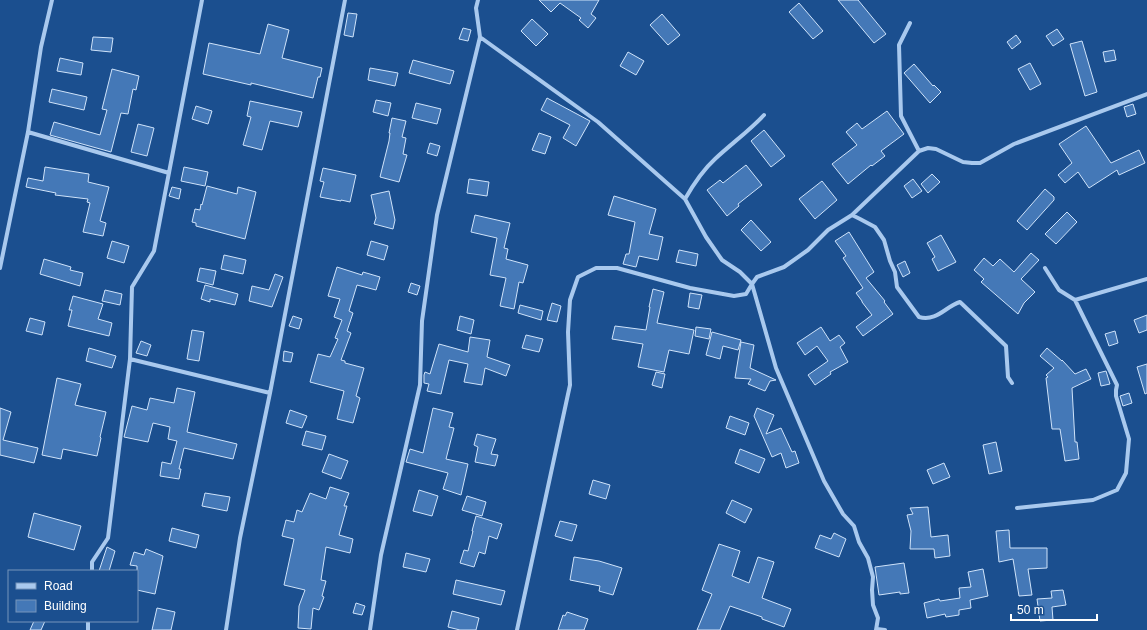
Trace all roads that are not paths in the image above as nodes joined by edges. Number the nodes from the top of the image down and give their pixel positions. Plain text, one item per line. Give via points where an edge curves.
1 (52, 0) edge
2 (202, 0) edge
3 (345, 0) edge
4 (478, 0) edge
5 (910, 22) dead end
6 (480, 37) junction
7 (1147, 94) edge
8 (764, 115) dead end
9 (28, 132) junction
10 (918, 151) junction
11 (169, 173) junction
12 (685, 199) junction
13 (852, 215) junction
14 (0, 268) edge
15 (1044, 268) dead end
16 (1147, 279) edge
17 (752, 284) junction
18 (1075, 300) junction
19 (130, 359) junction
20 (1012, 383) dead end
21 (270, 393) junction
22 (1017, 508) dead end
23 (92, 570) edge
24 (876, 629) edge
25 (226, 630) edge
26 (370, 630) edge
27 (517, 630) edge
28 (884, 630) edge

1 - 9 street
2 - 11 street
3 - 21 street
4 - 6 street via 476,8
5 - 10 street via 899,44 901,116
6 - 12 street via 598,122
6 - 26 street via 437,215 422,321 420,385 381,555
7 - 10 street via 1014,144 980,163 963,162 936,149
8 - 12 street via 714,160
9 - 11 street
9 - 14 street
10 - 13 street
11 - 19 street via 154,250 132,287
12 - 17 street via 722,260
13 - 17 street via 828,230 808,250 784,267 757,277
13 - 20 street via 875,227 884,240 897,286 919,317 939,314 960,302 1006,346 1008,377
15 - 18 street via 1059,290
16 - 18 street
17 - 24 street via 776,368 824,481 843,514 854,526 868,558 873,577 873,605 878,618
17 - 27 street via 746,294 734,296 690,288 617,268 596,268 578,277 570,300 570,385
18 - 22 street via 1117,385 1116,396 1129,439 1126,473 1117,490 1093,500
19 - 21 street
19 - 23 street via 108,538 92,562
21 - 25 street via 240,538
24 - 28 street

